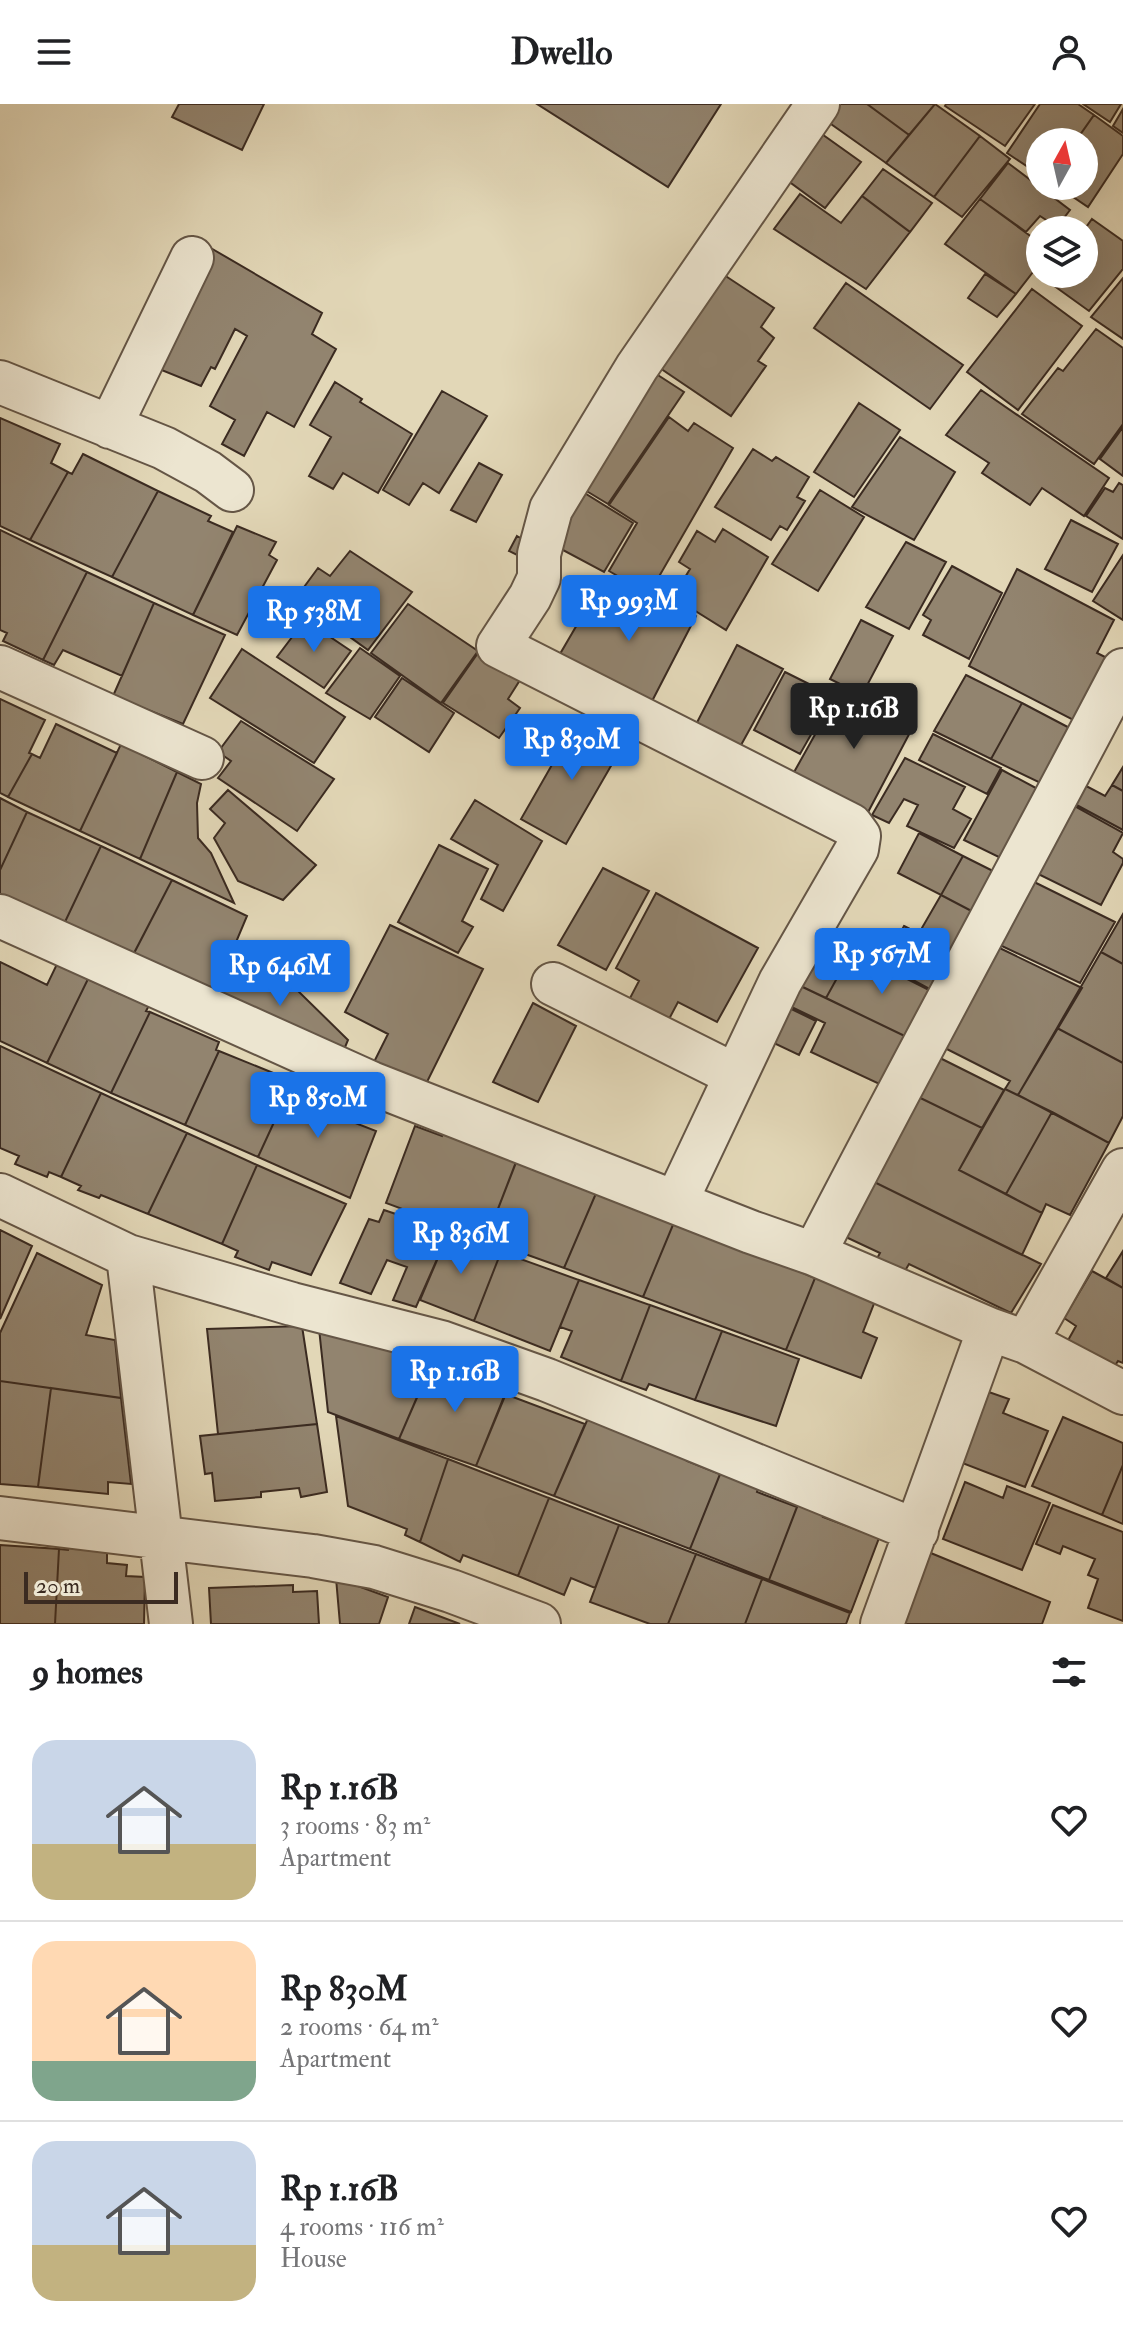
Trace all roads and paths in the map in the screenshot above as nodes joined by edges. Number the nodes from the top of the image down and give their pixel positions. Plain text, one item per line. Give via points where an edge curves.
1 (818, 104) edge
2 (192, 258) dead end
3 (0, 382) edge
4 (110, 427) junction
5 (232, 490) dead end
6 (0, 667) edge
7 (1123, 670) edge
8 (202, 758) dead end
9 (0, 916) edge
10 (553, 984) dead end
11 (735, 1075) junction
12 (1123, 1170) edge
13 (0, 1195) edge
14 (676, 1202) junction
15 (814, 1254) junction
16 (128, 1256) junction
17 (1008, 1335) junction
18 (1123, 1393) edge
19 (0, 1518) edge
20 (917, 1531) junction
21 (160, 1539) junction
22 (171, 1624) edge
23 (539, 1624) edge
24 (882, 1624) edge

1 - 11 street via 637,367 551,509 539,554 539,578 498,646 857,830 857,849 780,982
2 - 4 street
3 - 4 street
4 - 5 street via 174,453
6 - 8 street
7 - 15 street
9 - 14 street via 371,1083
10 - 11 street
11 - 14 street
12 - 17 street
13 - 16 street
14 - 15 street
15 - 17 street
16 - 20 street via 441,1342
16 - 21 street
17 - 18 street
17 - 20 street
19 - 21 street
20 - 24 street
21 - 22 street
21 - 23 street via 374,1567

